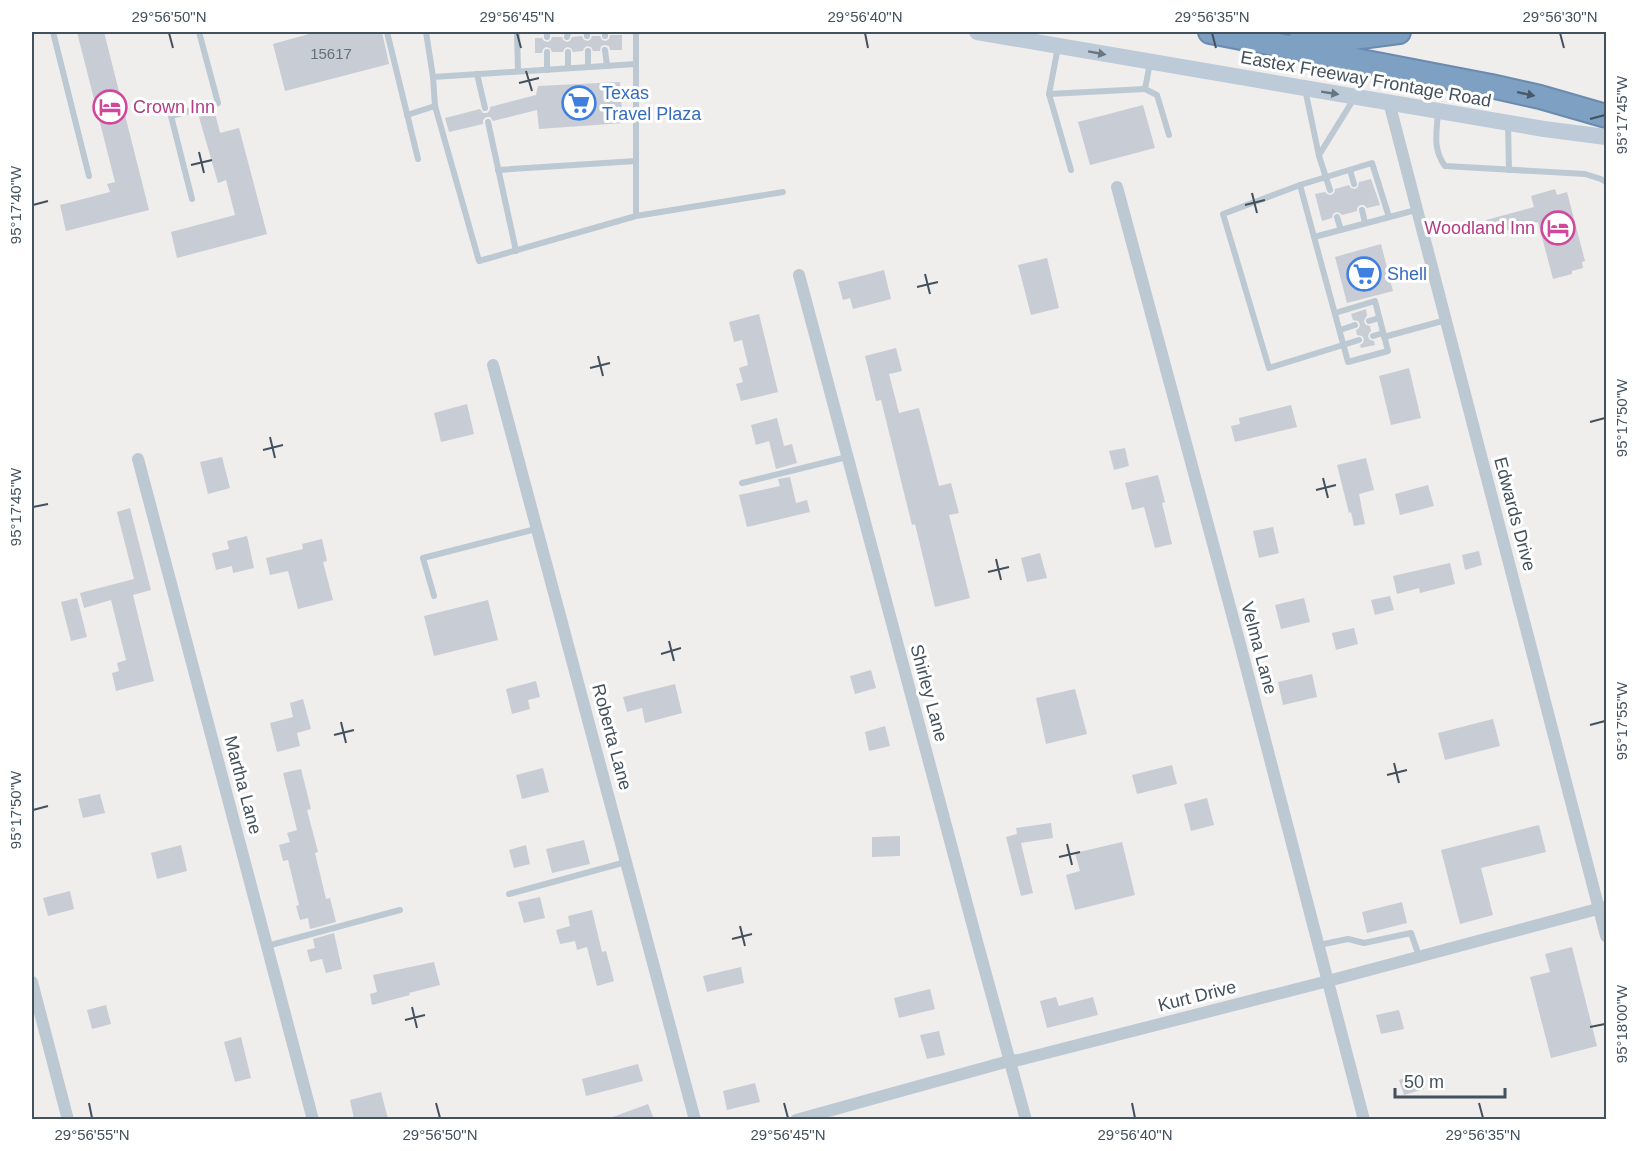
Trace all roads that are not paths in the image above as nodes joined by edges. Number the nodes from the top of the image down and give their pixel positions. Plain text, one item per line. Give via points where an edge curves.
1 (53, 32) edge
2 (199, 32) edge
3 (387, 32) edge
4 (426, 32) edge
5 (517, 32) edge
6 (636, 32) edge
7 (977, 32) edge
8 (1210, 32) edge
9 (1399, 32) edge
10 (1242, 38) junction
11 (1059, 46) junction
12 (605, 50) dead end
13 (588, 51) dead end
14 (546, 52) dead end
15 (568, 52) dead end
16 (1150, 62) junction
17 (636, 64) junction
18 (607, 66) junction
19 (588, 67) junction
20 (568, 68) junction
21 (547, 70) junction
22 (518, 71) junction
23 (477, 74) junction
24 (433, 76) junction
25 (1305, 88) junction
26 (1145, 89) junction
27 (1049, 94) junction
28 (1355, 96) junction
29 (1389, 102) junction
30 (435, 106) junction
31 (485, 108) dead end
32 (1438, 111) junction
33 (407, 115) junction
34 (1606, 116) edge
35 (488, 122) dead end
36 (1508, 123) junction
37 (1544, 129) junction
38 (1169, 135) dead end
39 (1606, 137) edge
40 (1606, 146) edge
41 (1319, 156) junction
42 (418, 159) dead end
43 (636, 161) junction
44 (498, 170) junction
45 (1350, 170) junction
46 (1071, 171) dead end
47 (1509, 171) junction
48 (89, 176) dead end
49 (1326, 177) junction
50 (1606, 182) edge
51 (1354, 184) dead end
52 (1300, 185) junction
53 (1117, 187) dead end
54 (1330, 190) dead end
55 (783, 192) dead end
56 (192, 199) dead end
57 (1362, 210) dead end
58 (1417, 210) junction
59 (636, 216) junction
60 (1337, 217) dead end
61 (1389, 217) junction
62 (1365, 223) junction
63 (1341, 230) junction
64 (1314, 237) junction
65 (516, 251) junction
66 (799, 275) dead end
67 (1335, 313) junction
68 (1380, 318) junction
69 (1446, 320) junction
70 (1369, 321) dead end
71 (1354, 325) dead end
72 (1340, 330) junction
73 (1384, 335) junction
74 (1373, 336) dead end
75 (1359, 340) dead end
76 (1343, 344) junction
77 (493, 365) dead end
78 (848, 457) junction
79 (138, 459) dead end
80 (742, 483) dead end
81 (537, 528) junction
82 (434, 596) dead end
83 (626, 862) junction
84 (509, 894) dead end
85 (1603, 908) edge
86 (400, 910) dead end
87 (1606, 936) edge
88 (1318, 945) junction
89 (267, 946) junction
90 (1419, 957) junction
91 (1328, 981) junction
92 (32, 982) edge
93 (1010, 1061) junction
94 (68, 1119) edge
95 (313, 1119) edge
96 (695, 1119) edge
97 (796, 1119) edge
98 (1026, 1119) edge
99 (1364, 1119) edge

1 - 48 lane
2 - 56 lane via 218,103 171,116
3 - 33 lane
4 - 24 lane
5 - 22 lane
6 - 17 lane
7 - 11 main road, Eastex Freeway Frontage Road
8 - 10 highway
9 - 10 highway via 1353,38
10 -> 34 highway via 1520,93
11 -> 16 main road, Eastex Freeway Frontage Road
11 - 27 lane
12 - 18 lane
13 - 19 lane
14 - 21 lane
15 - 20 lane
16 - 25 main road, Eastex Freeway Frontage Road
16 - 26 lane
17 - 18 lane
17 - 43 lane
18 - 19 lane
19 - 20 lane
20 - 21 lane
21 - 22 lane
22 - 23 lane
23 - 24 lane
23 - 31 lane
24 - 30 lane
25 -> 28 main road, Eastex Freeway Frontage Road
25 - 41 lane
26 - 27 lane
26 - 38 lane via 1157,95
27 - 46 lane
28 - 29 main road, Eastex Freeway Frontage Road
28 - 41 lane
29 - 32 main road, Eastex Freeway Frontage Road
29 - 58 street, Edwards Drive
30 - 33 lane
30 - 65 lane via 479,261
32 - 36 main road, Eastex Freeway Frontage Road
32 - 47 lane via 1437,156 1445,166
33 - 42 lane
35 - 44 lane
36 - 37 main road, Eastex Freeway Frontage Road
36 - 47 lane
37 - 39 main road, Eastex Freeway Frontage Road
37 - 40 main road
41 - 49 lane
43 - 44 lane
43 - 59 lane
44 - 65 lane
45 - 49 lane
45 - 51 lane
45 - 61 lane via 1372,163
47 - 50 lane via 1585,174
49 - 52 lane
49 - 54 lane
52 - 64 lane
52 - 76 lane via 1223,214 1269,368
53 - 88 street, Velma Lane
55 - 59 lane
57 - 62 lane
58 - 61 lane
58 - 69 street, Edwards Drive
59 - 65 lane
60 - 63 lane
61 - 62 lane
62 - 63 lane
63 - 64 lane
64 - 67 lane
66 - 78 street, Shirley Lane
67 - 68 lane via 1375,301
67 - 72 lane
68 - 70 lane
68 - 73 lane
69 - 73 lane
69 - 85 street, Edwards Drive
71 - 72 lane
72 - 76 lane
73 - 74 lane
73 - 76 lane via 1388,351 1348,363
75 - 76 lane
77 - 81 street, Roberta Lane
78 - 80 lane
78 - 93 street, Shirley Lane
79 - 89 street, Martha Lane
81 - 82 lane via 423,558
81 - 83 street, Roberta Lane
83 - 84 lane
83 - 96 street, Roberta Lane
85 - 87 street, Edwards Drive
85 - 90 street, Kurt Drive
86 - 89 lane
88 - 90 lane via 1348,939 1364,943 1411,933
88 - 91 street, Velma Lane
89 - 95 street, Martha Lane
90 - 91 street, Kurt Drive
91 - 93 street, Kurt Drive
91 - 99 street, Velma Lane
92 - 94 street
93 - 97 street, Kurt Drive
93 - 98 street, Shirley Lane

